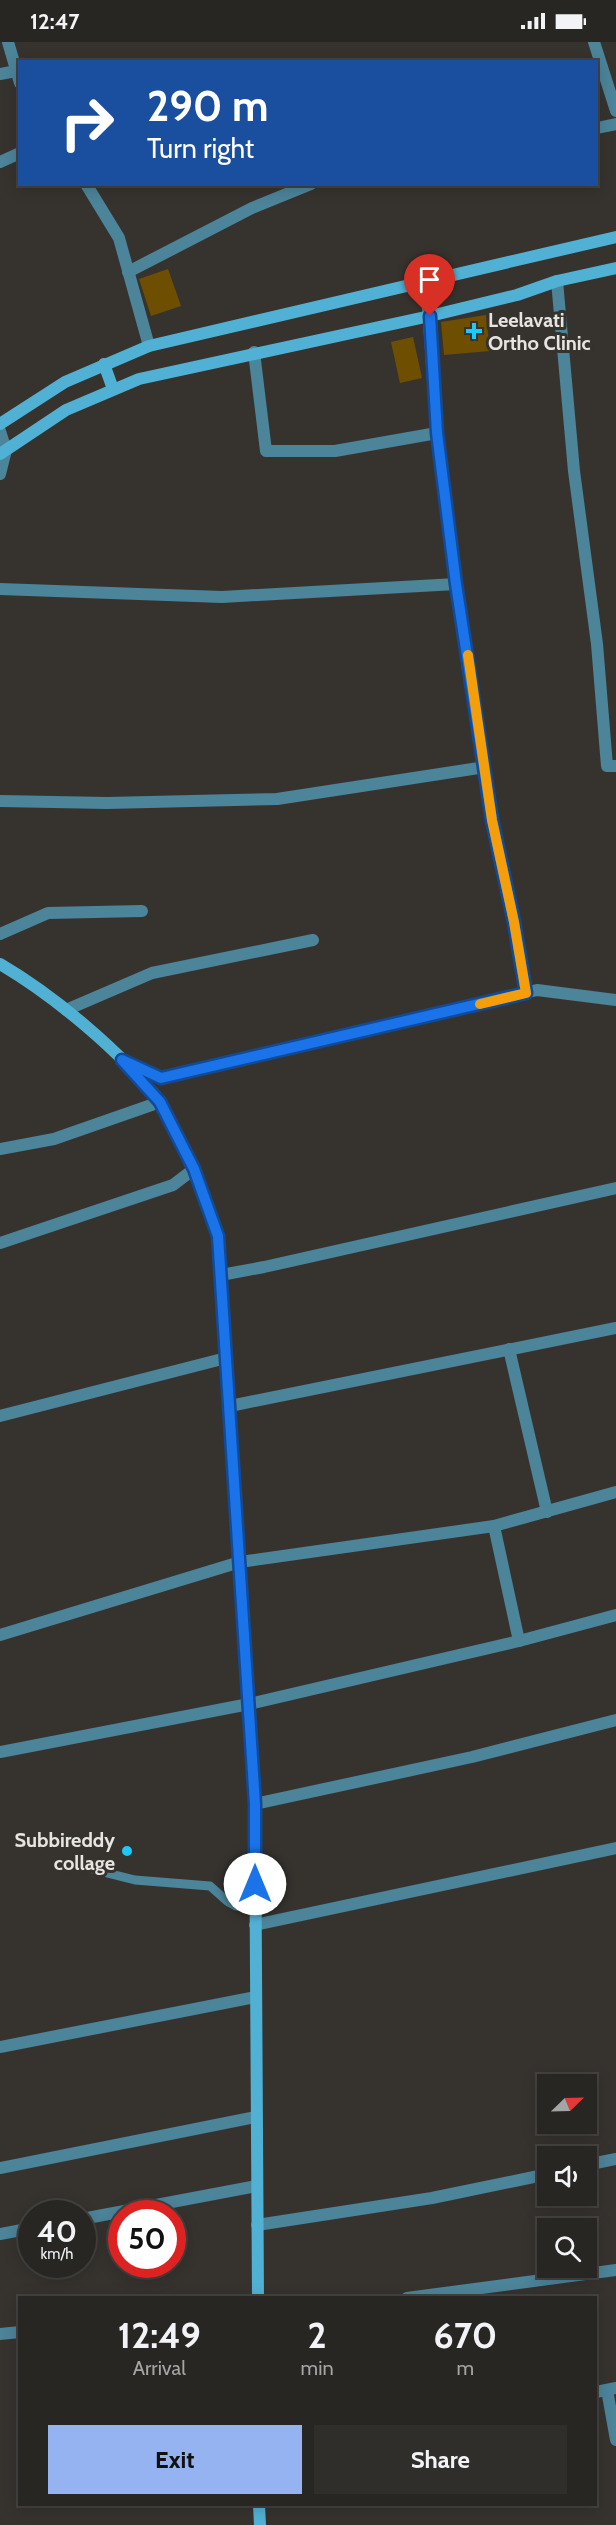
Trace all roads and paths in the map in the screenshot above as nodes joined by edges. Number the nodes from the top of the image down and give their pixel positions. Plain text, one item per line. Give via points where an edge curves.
1 (8, 42) edge
2 (594, 42) edge
3 (0, 74) edge
4 (18, 77) edge
5 (616, 111) edge
6 (616, 124) edge
7 (598, 128) edge
8 (18, 154) edge
9 (0, 162) edge
10 (87, 186) edge
11 (306, 186) edge
12 (616, 237) edge
13 (616, 268) edge
14 (128, 272) junction
15 (426, 282) junction
16 (556, 282) junction
17 (430, 316) junction
18 (149, 346) junction
19 (254, 352) junction
20 (104, 364) junction
21 (113, 389) junction
22 (0, 424) edge
23 (0, 431) edge
24 (437, 433) junction
25 (3, 452) edge
26 (0, 474) edge
27 (456, 584) junction
28 (0, 589) edge
29 (616, 766) edge
30 (485, 767) junction
31 (0, 801) edge
32 (141, 911) dead end
33 (0, 934) edge
34 (314, 940) dead end
35 (0, 964) edge
36 (526, 993) junction
37 (616, 1000) edge
38 (66, 1010) junction
39 (122, 1060) junction
40 (160, 1102) junction
41 (0, 1149) edge
42 (194, 1169) junction
43 (616, 1188) edge
44 (0, 1243) edge
45 (221, 1275) junction
46 (616, 1328) edge
47 (509, 1349) junction
48 (226, 1358) junction
49 (230, 1406) junction
50 (0, 1416) edge
51 (616, 1492) edge
52 (547, 1512) junction
53 (494, 1526) junction
54 (240, 1562) junction
55 (616, 1616) edge
56 (0, 1635) edge
57 (519, 1641) junction
58 (249, 1704) junction
59 (616, 1720) edge
60 (0, 1752) edge
61 (255, 1804) junction
62 (616, 1848) edge
63 (93, 1864) dead end
64 (255, 1904) junction
65 (255, 1925) junction
66 (256, 1997) junction
67 (0, 2047) edge
68 (256, 2117) junction
69 (616, 2159) edge
70 (597, 2163) edge
71 (0, 2168) edge
72 (537, 2176) edge
73 (257, 2186) junction
74 (96, 2216) edge
75 (257, 2225) junction
76 (18, 2231) edge
77 (0, 2234) edge
78 (616, 2270) edge
79 (258, 2296) edge
80 (422, 2296) edge
81 (18, 2332) edge
82 (0, 2334) edge
83 (606, 2390) edge
84 (616, 2440) edge
85 (259, 2506) edge
86 (260, 2525) edge

1 - 4 street
2 - 5 street
3 - 4 street
6 - 7 street
8 - 9 street
10 - 14 street via 119,238
11 - 14 street via 252,208
12 - 15 main road
13 - 16 main road
14 - 18 street
15 - 17 street
15 - 18 main road
16 - 17 main road
16 - 29 street via 607,766
17 - 19 main road
17 - 24 street
18 - 20 main road
19 - 21 main road via 139,379
19 - 24 street via 266,451 335,451
20 - 21 main road
20 - 22 main road via 65,382
21 - 25 main road via 66,410
23 - 25 street
24 - 27 street
25 - 26 street
27 - 28 street via 222,597
27 - 30 street
30 - 31 street via 277,799
30 - 36 street
32 - 33 street via 48,913
34 - 38 street via 152,974
35 - 38 main road
36 - 37 street via 537,990
36 - 39 street via 161,1078
38 - 39 main road
39 - 40 main road
40 - 41 street via 54,1139
40 - 42 main road
42 - 44 street via 173,1185
42 - 45 main road via 218,1236
43 - 45 street
45 - 48 main road
46 - 47 street
47 - 49 street
47 - 52 street
48 - 49 main road
48 - 50 street
49 - 54 main road
51 - 52 street
52 - 53 street
53 - 54 street
53 - 57 street
54 - 56 street
54 - 58 main road
55 - 57 street
57 - 58 street
58 - 60 street
58 - 61 main road
59 - 61 street via 472,1757
61 - 64 main road
62 - 65 street
63 - 64 lane via 95,1870 135,1880 210,1886 236,1906
64 - 65 main road
65 - 66 main road
66 - 67 street
66 - 68 main road
68 - 71 street
68 - 73 main road
69 - 70 street
72 - 75 street via 432,2198
73 - 74 street
73 - 75 main road
75 - 79 main road
76 - 77 street
78 - 80 street
81 - 82 street
83 - 84 street
85 - 86 main road

